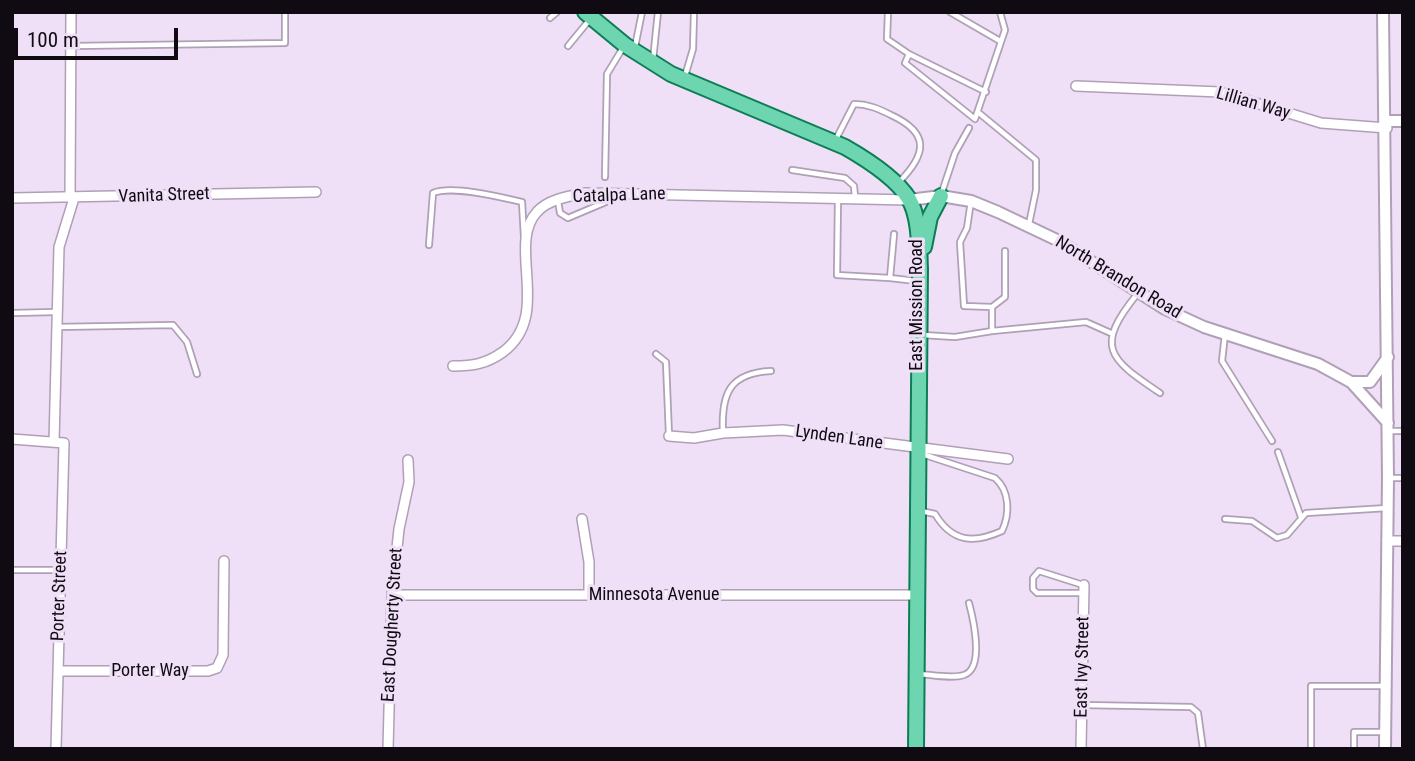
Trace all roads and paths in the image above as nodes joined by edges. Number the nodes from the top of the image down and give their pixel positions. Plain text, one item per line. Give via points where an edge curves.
1 (71, 12) edge
2 (285, 12) edge
3 (556, 12) edge
4 (642, 12) edge
5 (658, 12) edge
6 (694, 12) edge
7 (888, 12) edge
8 (950, 12) edge
9 (1000, 12) edge
10 (1383, 12) edge
11 (588, 15) edge
12 (550, 18) dead end
13 (1000, 41) junction
14 (72, 46) junction
15 (568, 46) dead end
16 (630, 48) junction
17 (909, 54) junction
18 (652, 62) junction
19 (684, 80) junction
20 (1076, 86) dead end
21 (986, 92) junction
22 (979, 113) junction
23 (1403, 121) edge
24 (1387, 124) junction
25 (969, 128) dead end
26 (835, 142) junction
27 (792, 170) dead end
28 (605, 177) dead end
29 (896, 186) junction
30 (316, 192) dead end
31 (623, 194) junction
32 (941, 196) junction
33 (72, 197) junction
34 (838, 197) junction
35 (855, 197) junction
36 (12, 198) edge
37 (558, 200) junction
38 (909, 200) junction
39 (971, 201) junction
40 (1029, 226) junction
41 (894, 234) dead end
42 (526, 242) junction
43 (429, 245) dead end
44 (1005, 251) dead end
45 (920, 275) junction
46 (890, 278) junction
47 (1139, 292) junction
48 (992, 307) junction
49 (55, 312) junction
50 (12, 313) edge
51 (54, 327) junction
52 (992, 331) junction
53 (1225, 333) junction
54 (1113, 334) junction
55 (919, 335) junction
56 (656, 354) dead end
57 (1388, 358) junction
58 (453, 366) dead end
59 (771, 371) dead end
60 (197, 374) dead end
61 (1351, 382) junction
62 (1160, 393) dead end
63 (1388, 427) junction
64 (1403, 431) edge
65 (723, 433) junction
66 (669, 436) joint
67 (12, 439) edge
68 (1272, 441) dead end
69 (59, 443) junction
70 (918, 451) junction
71 (1278, 452) dead end
72 (1008, 459) dead end
73 (408, 460) dead end
74 (1388, 478) junction
75 (1403, 478) edge
76 (1388, 508) junction
77 (917, 511) junction
78 (1301, 517) junction
79 (582, 519) dead end
80 (1225, 519) dead end
81 (1387, 541) junction
82 (1403, 541) edge
83 (224, 561) dead end
84 (12, 570) edge
85 (60, 570) junction
86 (1084, 589) junction
87 (589, 594) junction
88 (392, 595) junction
89 (916, 595) junction
90 (969, 603) dead end
91 (58, 671) junction
92 (916, 674) junction
93 (1385, 686) junction
94 (1082, 705) junction
95 (1385, 732) junction
96 (56, 749) edge
97 (388, 749) edge
98 (915, 749) edge
99 (1081, 749) edge
100 (1203, 749) edge
101 (1311, 749) edge
102 (1354, 749) edge
103 (1385, 749) edge

1 - 14 street, Porter Street
2 - 14 lane via 285,43
3 - 12 lane
4 - 16 lane
5 - 18 lane
6 - 19 lane via 693,49
7 - 17 lane via 887,39
8 - 13 lane
9 - 13 lane via 1004,30
10 - 24 street
11 - 15 lane
11 - 16 main road, East Mission Road
13 - 21 lane
14 - 33 street, Porter Street
16 - 18 main road, East Mission Road
16 - 28 lane via 607,74
17 - 21 lane
17 - 22 lane via 905,63 975,119
18 - 19 main road, East Mission Road
19 - 26 main road, East Mission Road
20 - 24 street, Lillian Way via 1220,92 1321,123
21 - 22 lane
22 - 40 lane via 1036,160
23 - 24 street
24 - 57 street
25 - 32 lane
26 - 29 main road, East Mission Road via 864,158
26 - 29 lane via 854,104 876,108 911,124 921,148 913,168
27 - 35 lane via 845,178 854,186
29 - 38 main road, East Mission Road
30 - 33 street, Vanita Street
31 - 34 street, Catalpa Lane
31 - 37 street, Catalpa Lane via 586,193
31 - 37 lane via 568,218 560,213
32 - 38 street, North Brandon Road
32 - 39 street, North Brandon Road
32 - 45 main road via 930,217
33 - 36 street, Vanita Street
33 - 49 street, Porter Street via 59,247
34 - 35 street, Catalpa Lane
34 - 46 lane via 838,275
35 - 38 street, Catalpa Lane
37 - 42 street, Catalpa Lane via 533,216
38 - 45 main road, East Mission Road via 918,234
39 - 40 street, North Brandon Road
39 - 48 lane via 960,242 964,306
40 - 47 street, North Brandon Road
41 - 46 lane
42 - 43 lane via 522,202 447,191 433,193
42 - 58 street, Catalpa Lane via 524,326 513,344 490,362
44 - 48 lane via 1004,297
45 - 46 lane
45 - 55 main road, East Mission Road
47 - 53 street, North Brandon Road via 1165,309
47 - 54 lane via 1119,317
48 - 52 lane
49 - 50 lane
49 - 51 street, Porter Street
51 - 60 lane via 173,325 187,342
51 - 69 street, Porter Street
52 - 54 lane via 1086,322
52 - 55 lane via 955,337
53 - 61 street, North Brandon Road via 1318,364
53 - 68 lane via 1222,361
54 - 62 lane via 1112,352 1119,364
55 - 70 main road, East Mission Road
56 - 66 lane via 666,362
57 - 61 street via 1370,382
57 - 63 street
59 - 65 lane via 748,372 737,379 726,402
61 - 63 street, North Brandon Road
63 - 64 lane
63 - 74 street
65 - 66 street, Lynden Lane
65 - 70 street, Lynden Lane via 783,430
67 - 69 street
69 - 85 street, Porter Street
70 - 72 street, Lynden Lane
70 - 77 main road, East Mission Road
70 - 77 lane via 995,478 1007,498 1002,531 984,539 954,537 934,514
71 - 78 lane
73 - 88 street, East Dougherty Street via 409,482 398,529
74 - 75 lane
74 - 76 street
76 - 78 lane via 1313,511
76 - 81 street
77 - 89 main road, East Mission Road
78 - 80 lane via 1287,535 1277,538 1252,522
79 - 87 street
81 - 82 street
81 - 93 street
83 - 91 street, Porter Way via 223,655 216,668
84 - 85 lane
85 - 91 street, Porter Street
86 - 86 lane via 1039,571 1033,578 1037,593
86 - 94 street, East Ivy Street
87 - 88 street, Minnesota Avenue
87 - 89 street, Minnesota Avenue
88 - 97 street, East Dougherty Street
89 - 92 main road, East Mission Road
90 - 92 lane via 975,641 970,671 962,675
91 - 96 street, Porter Street
92 - 98 main road, East Mission Road
93 - 95 street
93 - 101 lane via 1311,686
94 - 99 street, East Ivy Street
94 - 100 lane via 1191,706 1198,713
95 - 102 lane via 1354,732
95 - 103 street

